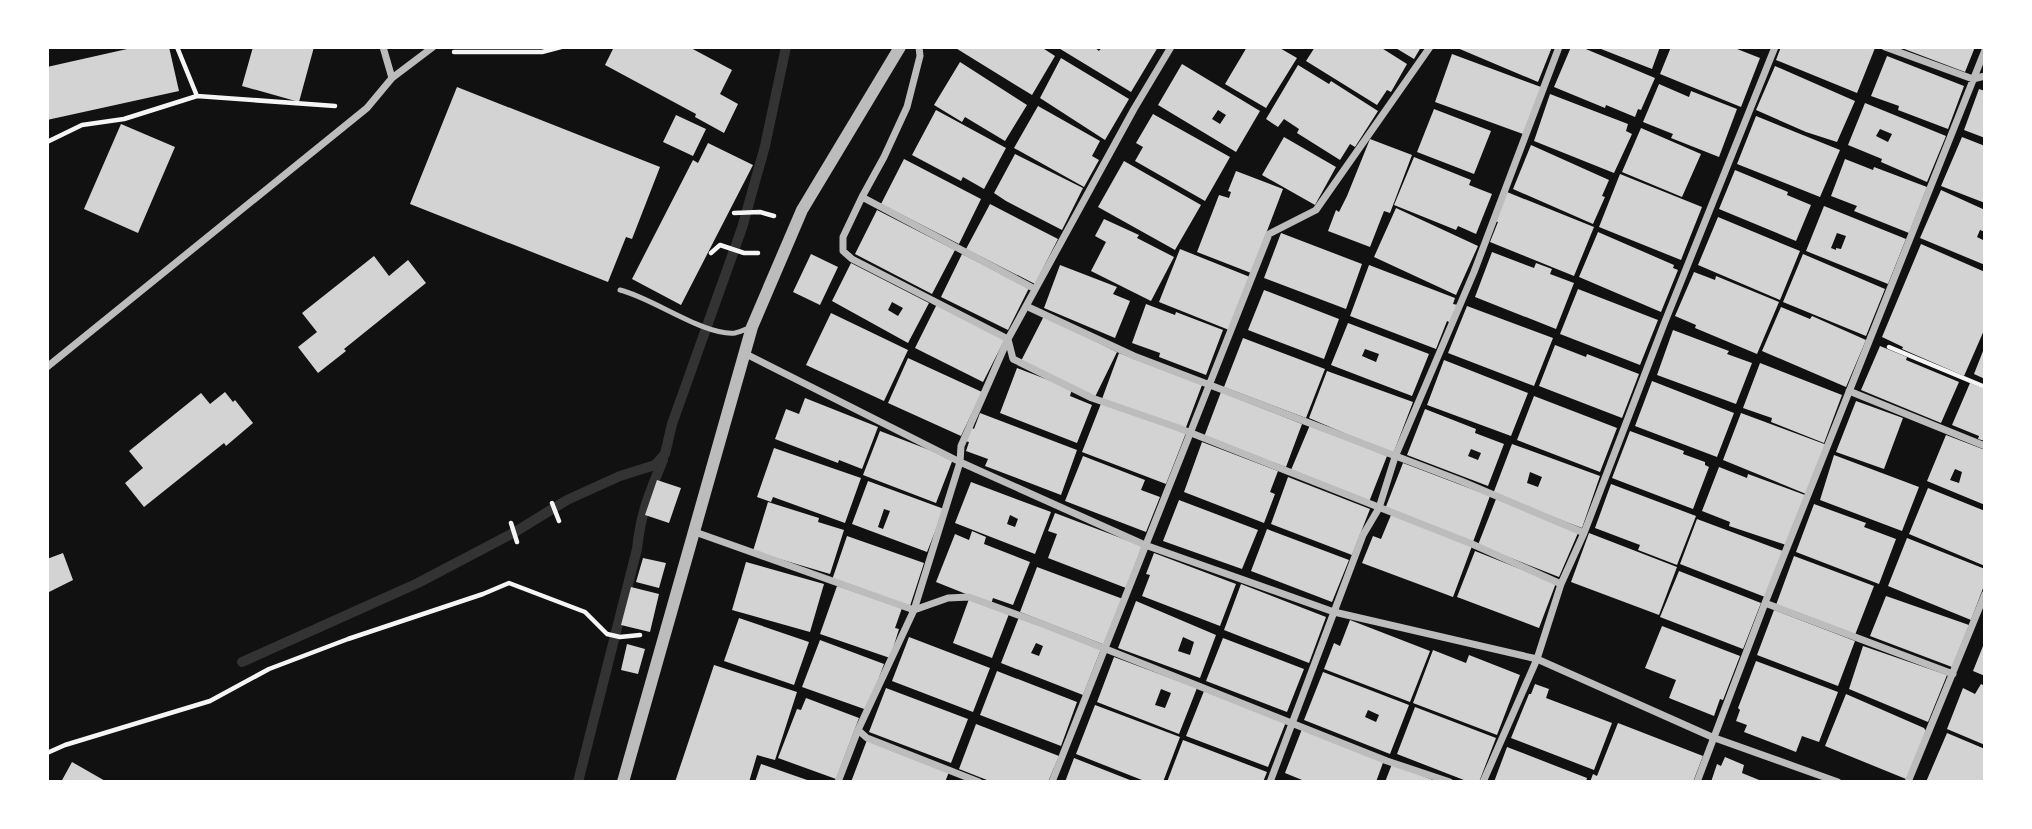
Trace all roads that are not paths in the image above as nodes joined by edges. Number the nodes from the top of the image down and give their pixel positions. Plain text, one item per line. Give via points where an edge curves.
1 (383, 47) edge
2 (900, 47) edge
3 (919, 47) edge
4 (1171, 47) edge
5 (1430, 47) edge
6 (1559, 47) edge
7 (1775, 47) edge
8 (1885, 47) edge
9 (430, 50) edge
10 (1985, 50) edge
11 (1985, 76) edge
12 (392, 78) junction
13 (1973, 79) junction
14 (862, 197) junction
15 (620, 289) dead end
16 (1035, 289) junction
17 (1026, 306) junction
18 (752, 327) junction
19 (1008, 339) junction
20 (746, 354) junction
21 (47, 366) edge
22 (1210, 385) junction
23 (1849, 391) junction
24 (1189, 433) junction
25 (1985, 446) edge
26 (1395, 457) junction
27 (960, 462) junction
28 (1379, 508) junction
29 (695, 532) junction
30 (1584, 533) junction
31 (1145, 545) junction
32 (1561, 584) junction
33 (1985, 594) edge
34 (1765, 603) junction
35 (914, 610) junction
36 (1334, 612) junction
37 (1105, 649) junction
38 (1537, 659) junction
39 (1953, 674) junction
40 (1291, 724) junction
41 (858, 730) junction
42 (1712, 737) junction
43 (623, 782) edge
44 (838, 782) edge
45 (979, 782) edge
46 (1052, 782) edge
47 (1269, 782) edge
48 (1450, 782) edge
49 (1483, 782) edge
50 (1697, 782) edge
51 (1838, 782) edge
52 (1908, 782) edge

1 - 12 street
2 - 18 street via 802,210
3 - 14 street via 906,107
4 - 16 street
5 - 22 street via 1316,210 1269,234
6 - 26 street via 1474,272
7 - 30 street
8 - 13 street
9 - 12 street
10 - 13 street
11 - 13 street
12 - 21 street via 367,108
13 - 23 street
14 - 16 street
14 - 19 street via 843,237 842,251
15 - 18 lane via 719,331 736,333
16 - 17 street
17 - 19 street
17 - 22 street
18 - 20 street
19 - 24 street via 1013,359 1093,398
19 - 27 street via 961,446
20 - 27 street
20 - 29 street
22 - 24 street
22 - 26 street
23 - 25 street
23 - 34 street
24 - 28 street
24 - 31 street
26 - 28 street
26 - 30 street
27 - 31 street
27 - 35 street
28 - 32 street
28 - 36 street via 1363,535
29 - 35 street
29 - 43 street
30 - 32 street
31 - 36 street
31 - 37 street
32 - 38 street
33 - 39 street
34 - 39 street
34 - 42 street
35 - 37 street via 948,598 968,597
35 - 41 street
36 - 38 street
36 - 40 street
37 - 40 street
37 - 46 street
38 - 42 street
38 - 49 street
39 - 52 street
40 - 47 street
40 - 48 street
41 - 44 street
41 - 45 street via 867,738
42 - 50 street
42 - 51 street

